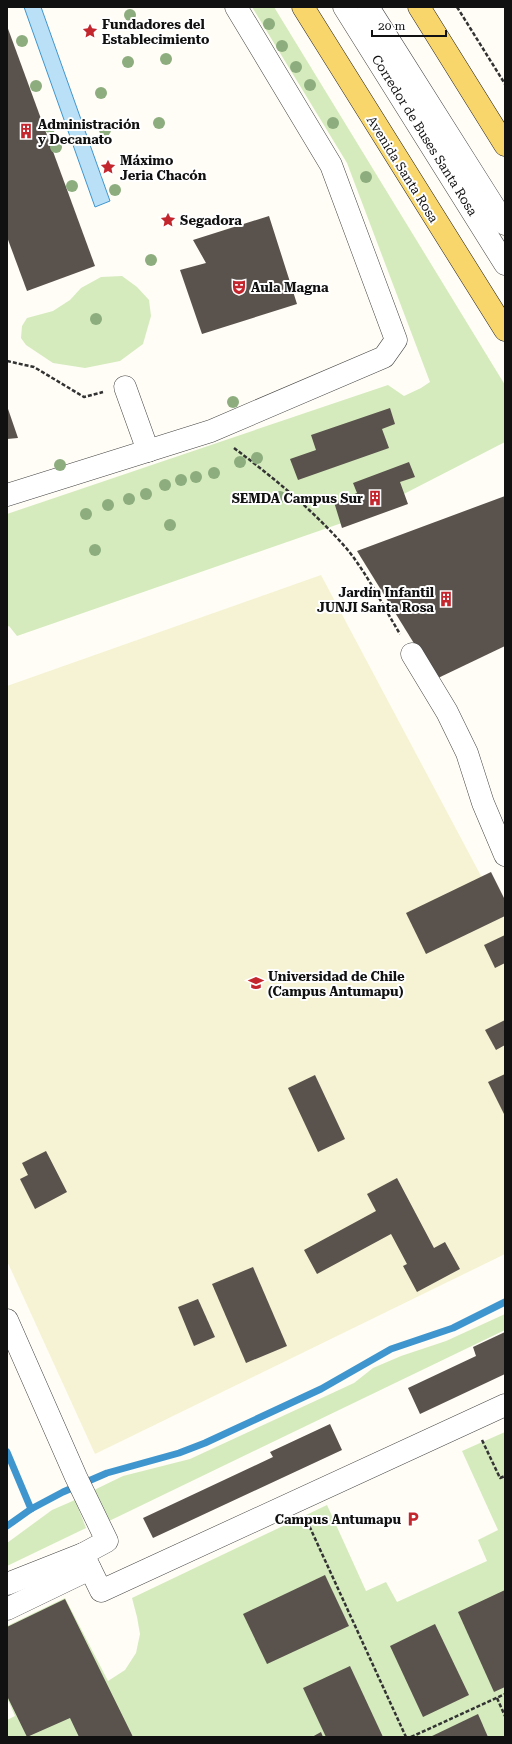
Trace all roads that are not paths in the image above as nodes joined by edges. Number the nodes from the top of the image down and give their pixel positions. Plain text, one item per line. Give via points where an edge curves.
1 (236, 7) edge
2 (303, 7) edge
3 (344, 7) edge
4 (368, 7) edge
5 (419, 7) edge
6 (505, 145) edge
7 (505, 224) edge
8 (505, 264) edge
9 (505, 330) edge
10 (125, 387) road end
11 (148, 451) junction
12 (7, 495) edge
13 (412, 654) road end
14 (505, 855) edge
15 (7, 1320) edge
16 (505, 1405) edge
17 (86, 1561) junction
18 (7, 1584) edge
19 (7, 1609) edge

1 - 11 lane via 331,165 396,340 384,357 212,431
2 - 9 main road, Avenida Santa Rosa
3 - 8 lane, Corredor de Buses Santa Rosa
4 - 7 lane, Corredor de Buses Santa Rosa
5 - 6 main road
10 - 11 lane
11 - 12 lane
13 - 14 lane via 447,712 467,753 483,803
15 - 17 lane via 107,1541
16 - 17 lane via 101,1591
17 - 18 lane
17 - 19 lane

